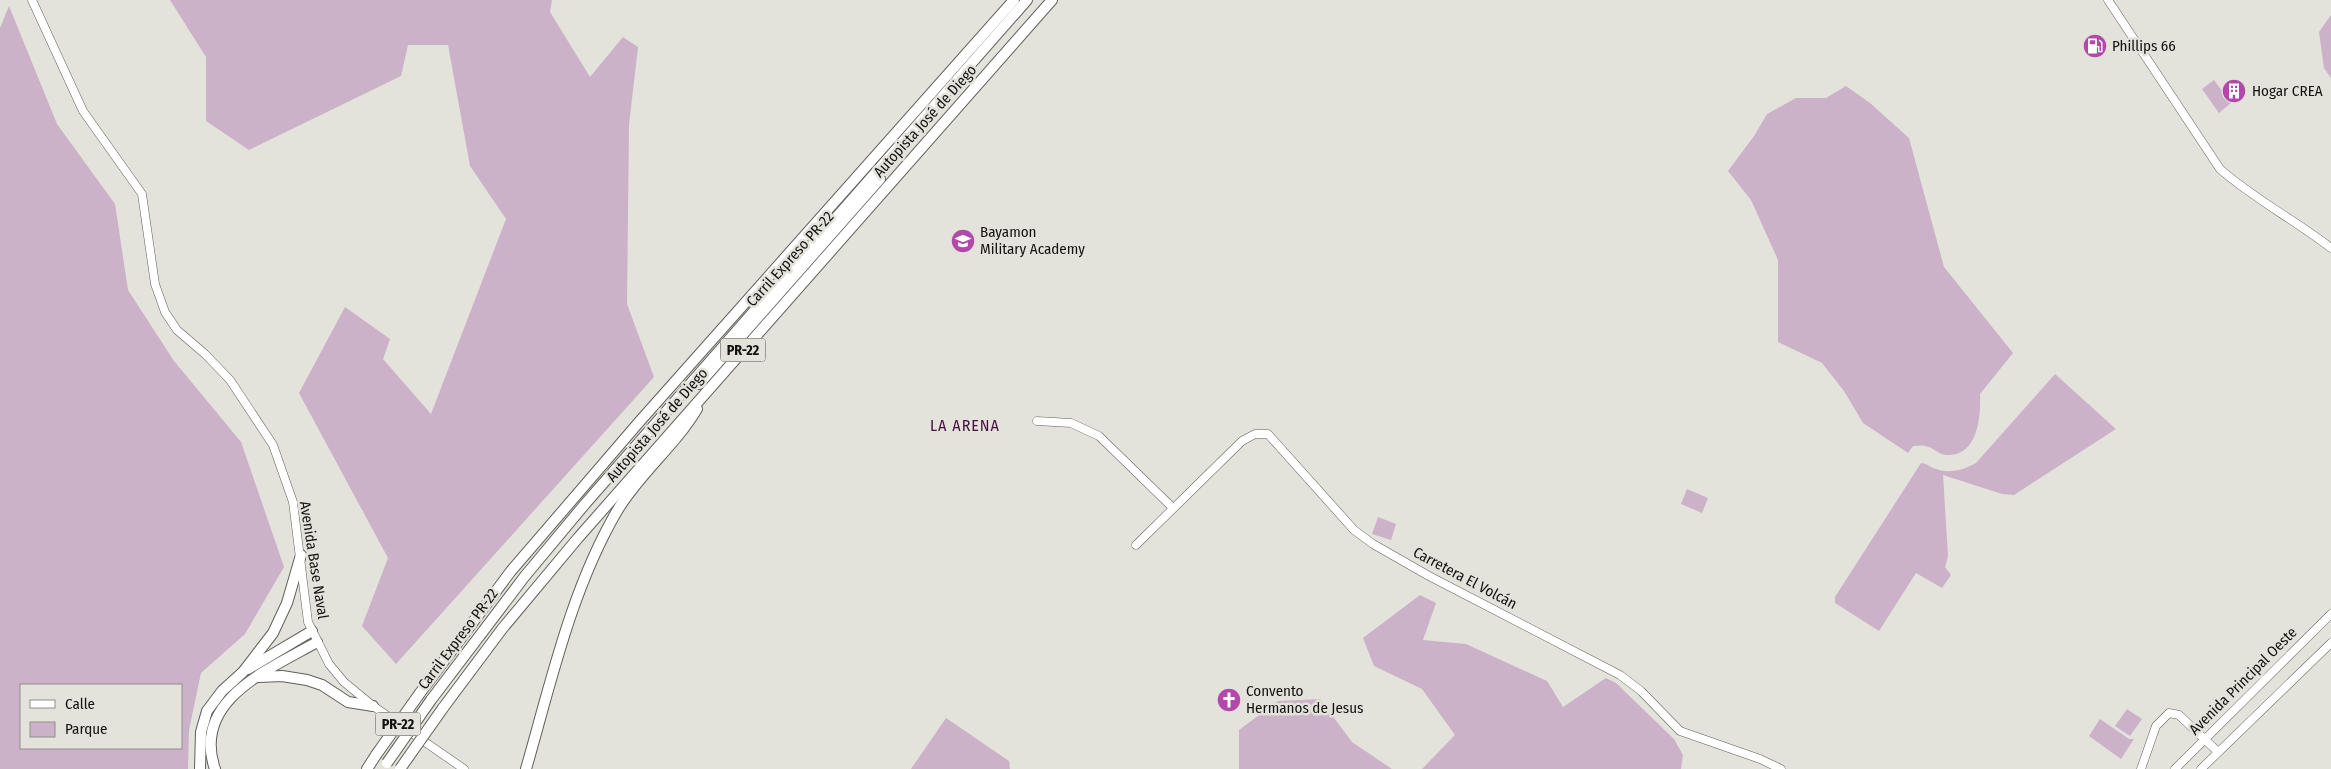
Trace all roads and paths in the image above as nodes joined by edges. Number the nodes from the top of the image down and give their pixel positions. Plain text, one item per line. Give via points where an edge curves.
1 (32, 0) edge
2 (1014, 0) edge
3 (1027, 0) edge
4 (1033, 0) edge
5 (1052, 0) edge
6 (2108, 0) edge
7 (2331, 248) edge
8 (710, 388) junction
9 (1037, 421) dead end
10 (1173, 508) junction
11 (563, 532) junction
12 (1136, 545) dead end
13 (301, 556) junction
14 (2331, 614) edge
15 (312, 631) junction
16 (317, 642) junction
17 (2331, 643) edge
18 (243, 672) junction
19 (256, 677) junction
20 (373, 706) junction
21 (2204, 738) junction
22 (2217, 751) junction
23 (369, 764) edge
24 (385, 766) edge
25 (457, 766) edge
26 (200, 769) edge
27 (215, 769) edge
28 (400, 769) edge
29 (464, 769) edge
30 (526, 769) edge
31 (1781, 769) edge
32 (2141, 769) edge
33 (2175, 769) edge
34 (2201, 769) edge

1 - 13 street, Avenida Base Naval via 83,111 142,194 155,284 165,312 178,330 230,380 273,445 293,502
2 - 23 highway, Autopista José de Diego / PR-22, bridge via 511,570
3 - 11 highway, Carril Expreso PR-22
4 - 11 highway, Carril Expreso PR-22 via 871,190
5 - 8 highway, Autopista José de Diego / PR-22
6 - 7 street via 2220,168 2243,190
8 - 28 highway, Autopista José de Diego / PR-22, bridge via 536,587
8 - 30 highway via 688,425 625,499 600,542 573,610
9 - 10 street via 1070,423 1099,436
10 - 12 street, Carretera El Volcán
10 - 31 street, Carretera El Volcán via 1242,441 1255,434 1268,434 1354,530 1373,544 1620,674 1680,731
11 - 24 highway, Carril Expreso PR-22, bridge via 519,583
13 - 15 street, Avenida Base Naval via 308,622
13 - 18 highway via 280,620
14 - 21 street, Avenida Principal Oeste
15 - 16 street, Avenida Base Naval
15 - 18 highway
16 - 19 highway
16 - 20 street, Avenida Base Naval via 344,682
17 - 22 street, Avenida Principal Oeste
18 - 26 highway via 222,691 207,711 201,732
19 - 20 highway via 282,676 307,680 348,702
19 - 27 highway via 230,698 216,722 212,740
20 - 25 street, Avenida Base Naval
21 - 22 street
21 - 32 street via 2179,715 2169,713 2156,726
21 - 33 street, Avenida Principal Oeste
22 - 34 street, Avenida Principal Oeste
25 - 29 street, Avenida Base Naval

